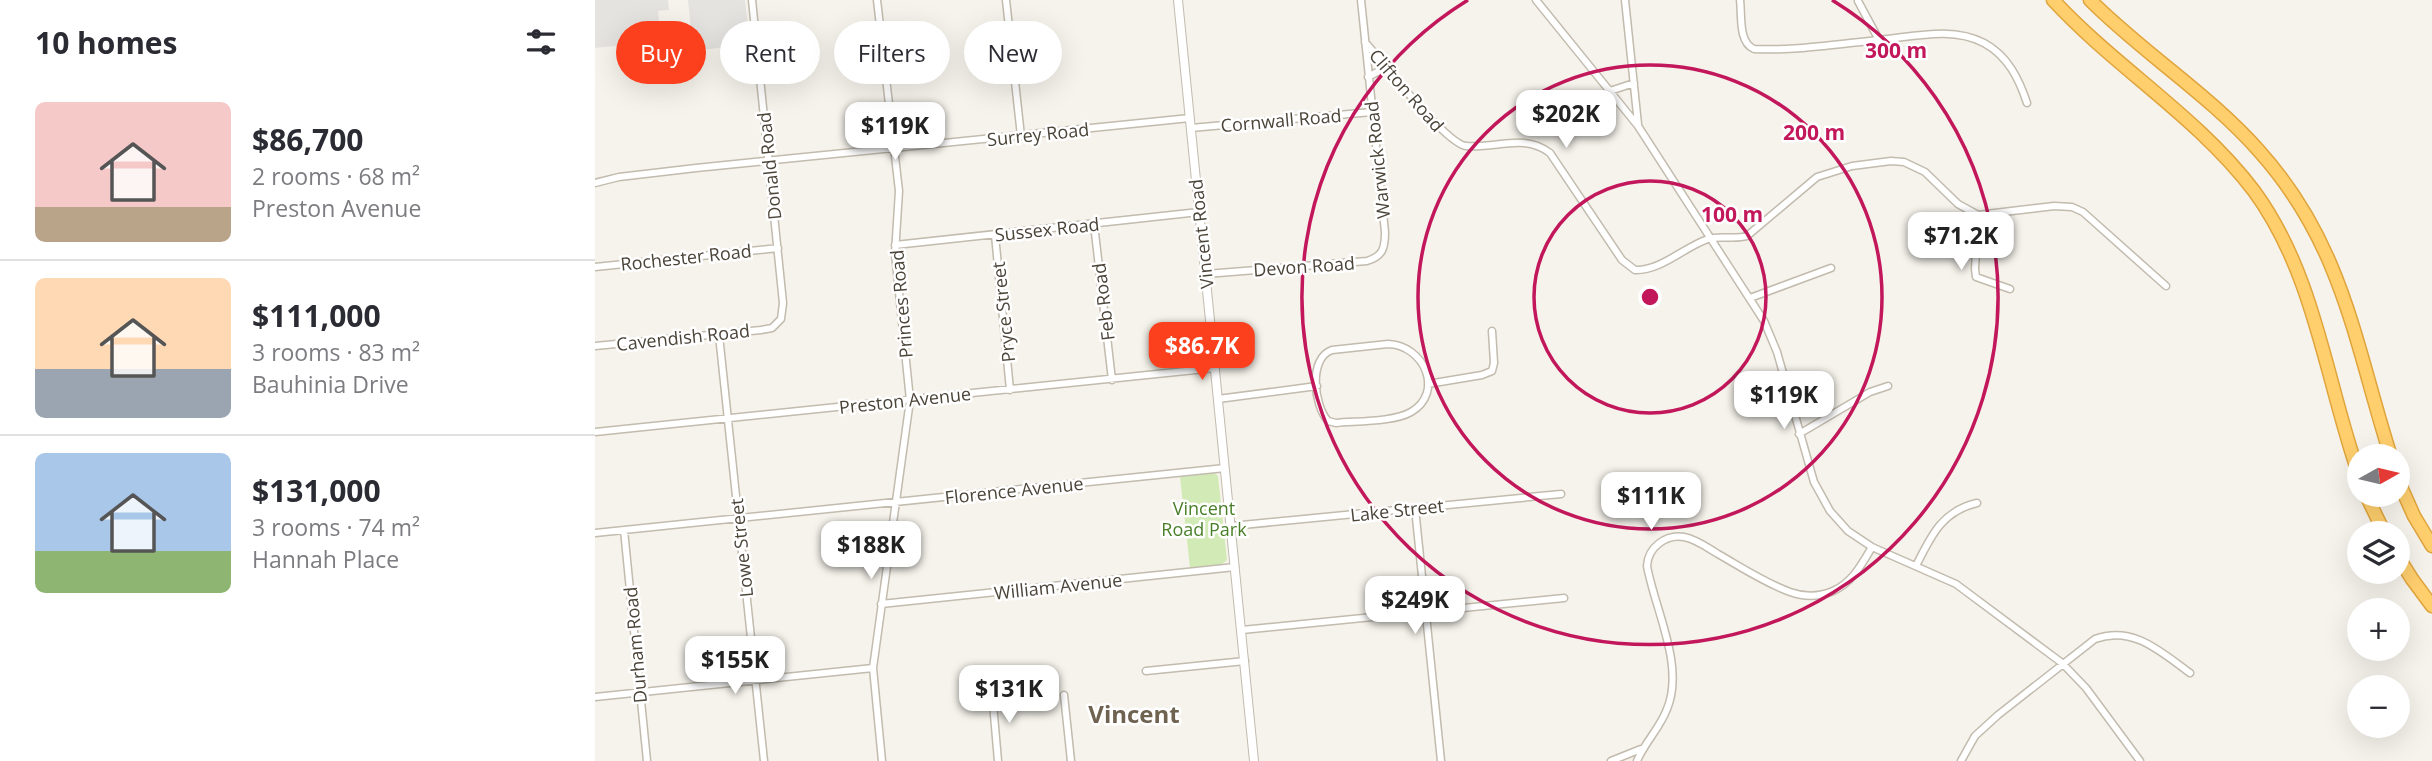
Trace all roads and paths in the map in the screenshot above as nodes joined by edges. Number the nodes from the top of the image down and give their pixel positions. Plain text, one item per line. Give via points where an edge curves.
1 (752, 0) edge
2 (877, 0) edge
3 (1006, 0) edge
4 (1178, 0) edge
5 (1361, 0) edge
6 (1536, 0) edge
7 (1625, 0) edge
8 (1740, 0) edge
9 (2053, 0) edge
10 (2090, 0) edge
11 (1858, 1) edge
12 (1879, 40) junction
13 (1365, 42) junction
14 (1391, 73) junction
15 (1368, 76) junction
16 (1634, 83) junction
17 (1610, 91) junction
18 (2028, 103) dead end
19 (1371, 112) junction
20 (1190, 118) junction
21 (1638, 126) junction
22 (1191, 128) junction
23 (1021, 136) junction
24 (893, 149) junction
25 (768, 160) junction
26 (595, 183) edge
27 (1199, 212) junction
28 (1978, 215) junction
29 (1094, 224) junction
30 (995, 235) junction
31 (1385, 236) joint
32 (1710, 238) junction
33 (895, 245) junction
34 (778, 248) junction
35 (595, 267) edge
36 (1831, 268) dead end
37 (1206, 274) junction
38 (2166, 286) dead end
39 (2010, 289) dead end
40 (1750, 298) junction
41 (772, 328) joint
42 (1492, 331) dead end
43 (719, 335) junction
44 (595, 346) edge
45 (1215, 368) junction
46 (1112, 380) junction
47 (1428, 384) junction
48 (1317, 386) junction
49 (1888, 386) dead end
50 (1010, 390) junction
51 (1218, 398) junction
52 (910, 400) junction
53 (728, 418) junction
54 (595, 432) edge
55 (1799, 434) junction
56 (2350, 444) edge
57 (2387, 444) edge
58 (1225, 468) junction
59 (1561, 494) dead end
60 (897, 502) junction
61 (1977, 503) dead end
62 (2410, 507) edge
63 (1415, 508) junction
64 (738, 518) junction
65 (1232, 526) junction
66 (624, 530) junction
67 (595, 533) edge
68 (2432, 546) edge
69 (1872, 547) junction
70 (1916, 565) junction
71 (1235, 567) junction
72 (2410, 576) edge
73 (1564, 598) dead end
74 (881, 604) junction
75 (2432, 606) edge
76 (1426, 611) junction
77 (1242, 630) junction
78 (1245, 661) junction
79 (2062, 663) junction
80 (873, 668) junction
81 (1146, 671) dead end
82 (2190, 674) dead end
83 (755, 680) junction
84 (992, 692) dead end
85 (639, 693) junction
86 (1063, 695) dead end
87 (595, 697) edge
88 (1645, 747) junction
89 (647, 761) edge
90 (764, 761) edge
91 (882, 761) edge
92 (998, 761) edge
93 (1070, 761) edge
94 (1254, 761) edge
95 (1441, 761) edge
96 (1611, 761) edge
97 (1637, 761) edge
98 (1961, 761) edge
99 (2140, 761) edge

1 - 25 street, Donald Road
2 - 24 street, Princes Road
3 - 23 street
4 - 20 street, Vincent Road
5 - 13 street, Warwick Road
6 - 17 street
7 - 16 street
8 - 12 street via 1744,39 1754,49
9 - 56 highway via 2199,130 2255,193 2296,269
10 - 57 highway via 2259,151 2305,213 2347,305
11 - 12 street
12 - 18 street via 1946,33 1971,38 2010,65
13 - 14 street, Clifton Road
13 - 15 street, Warwick Road
14 - 15 street via 1379,71
14 - 32 street, Clifton Road via 1457,143 1531,143 1550,153 1628,267 1651,268
15 - 19 street, Warwick Road
16 - 17 street
16 - 21 street
17 - 21 street
19 - 22 street, Cornwall Road
19 - 31 street, Warwick Road
20 - 22 street, Vincent Road
20 - 23 street, Surrey Road
21 - 32 street
22 - 27 street, Vincent Road
23 - 24 street, Surrey Road
24 - 25 street, Surrey Road
24 - 33 street, Princes Road via 899,210
25 - 26 street, Surrey Road
25 - 34 street, Donald Road
27 - 29 street, Sussex Road
27 - 37 street, Vincent Road
28 - 32 street via 1914,166 1877,162 1817,177 1747,236
28 - 38 street via 2072,207 2112,236
28 - 39 street via 1976,277
29 - 30 street, Sussex Road
29 - 46 street, Feb Road
30 - 33 street, Sussex Road
30 - 50 street, Pryce Street
31 - 37 street, Devon Road via 1382,253 1367,261
32 - 40 street
33 - 52 street, Princes Road
34 - 35 street, Rochester Road
34 - 41 street, Donald Road via 783,312
36 - 40 street
37 - 45 street, Vincent Road
40 - 55 street via 1772,337
41 - 43 street, Cavendish Road
42 - 47 street via 1492,371
43 - 44 street, Cavendish Road
43 - 53 street, Lowe Street
45 - 46 street, Preston Avenue
45 - 51 street, Vincent Road
46 - 50 street, Preston Avenue
47 - 48 street via 1426,395 1411,413 1336,423 1324,416
47 - 48 street via 1415,353 1388,344 1325,352 1317,366
48 - 51 street
49 - 55 street
50 - 52 street, Preston Avenue
51 - 58 street, Vincent Road
52 - 53 street, Preston Avenue
52 - 60 street, Princes Road
53 - 54 street, Preston Avenue
53 - 64 street, Lowe Street
55 - 69 street via 1823,500 1839,523
58 - 60 street, Florence Avenue
58 - 65 street, Vincent Road
59 - 63 street, Lake Street
60 - 64 street, Florence Avenue
60 - 74 street, Princes Road
61 - 70 street via 1944,519
62 - 68 highway
63 - 65 street, Lake Street
63 - 76 street
64 - 66 street, Florence Avenue
64 - 83 street, Lowe Street
65 - 71 street, Vincent Road
66 - 67 street, Florence Avenue
66 - 85 street, Durham Road
69 - 70 street
69 - 88 street via 1851,579 1833,591 1812,596 1779,587 1691,539 1673,537 1658,543 1647,566 1674,682 1668,708
70 - 79 street via 1961,587
71 - 74 street, William Avenue
71 - 77 street, Vincent Road
72 - 75 highway
73 - 76 street
74 - 80 street, Princes Road
76 - 77 street
76 - 95 street
77 - 78 street, Vincent Road
78 - 81 street
78 - 94 street, Vincent Road
79 - 82 street via 2095,639 2122,634 2154,647
79 - 98 street via 1975,736
79 - 99 street
80 - 83 street
80 - 91 street, Princes Road
83 - 85 street
83 - 90 street, Lowe Street
84 - 92 street
85 - 87 street
85 - 89 street, Durham Road
86 - 93 street
88 - 96 street
88 - 97 street

